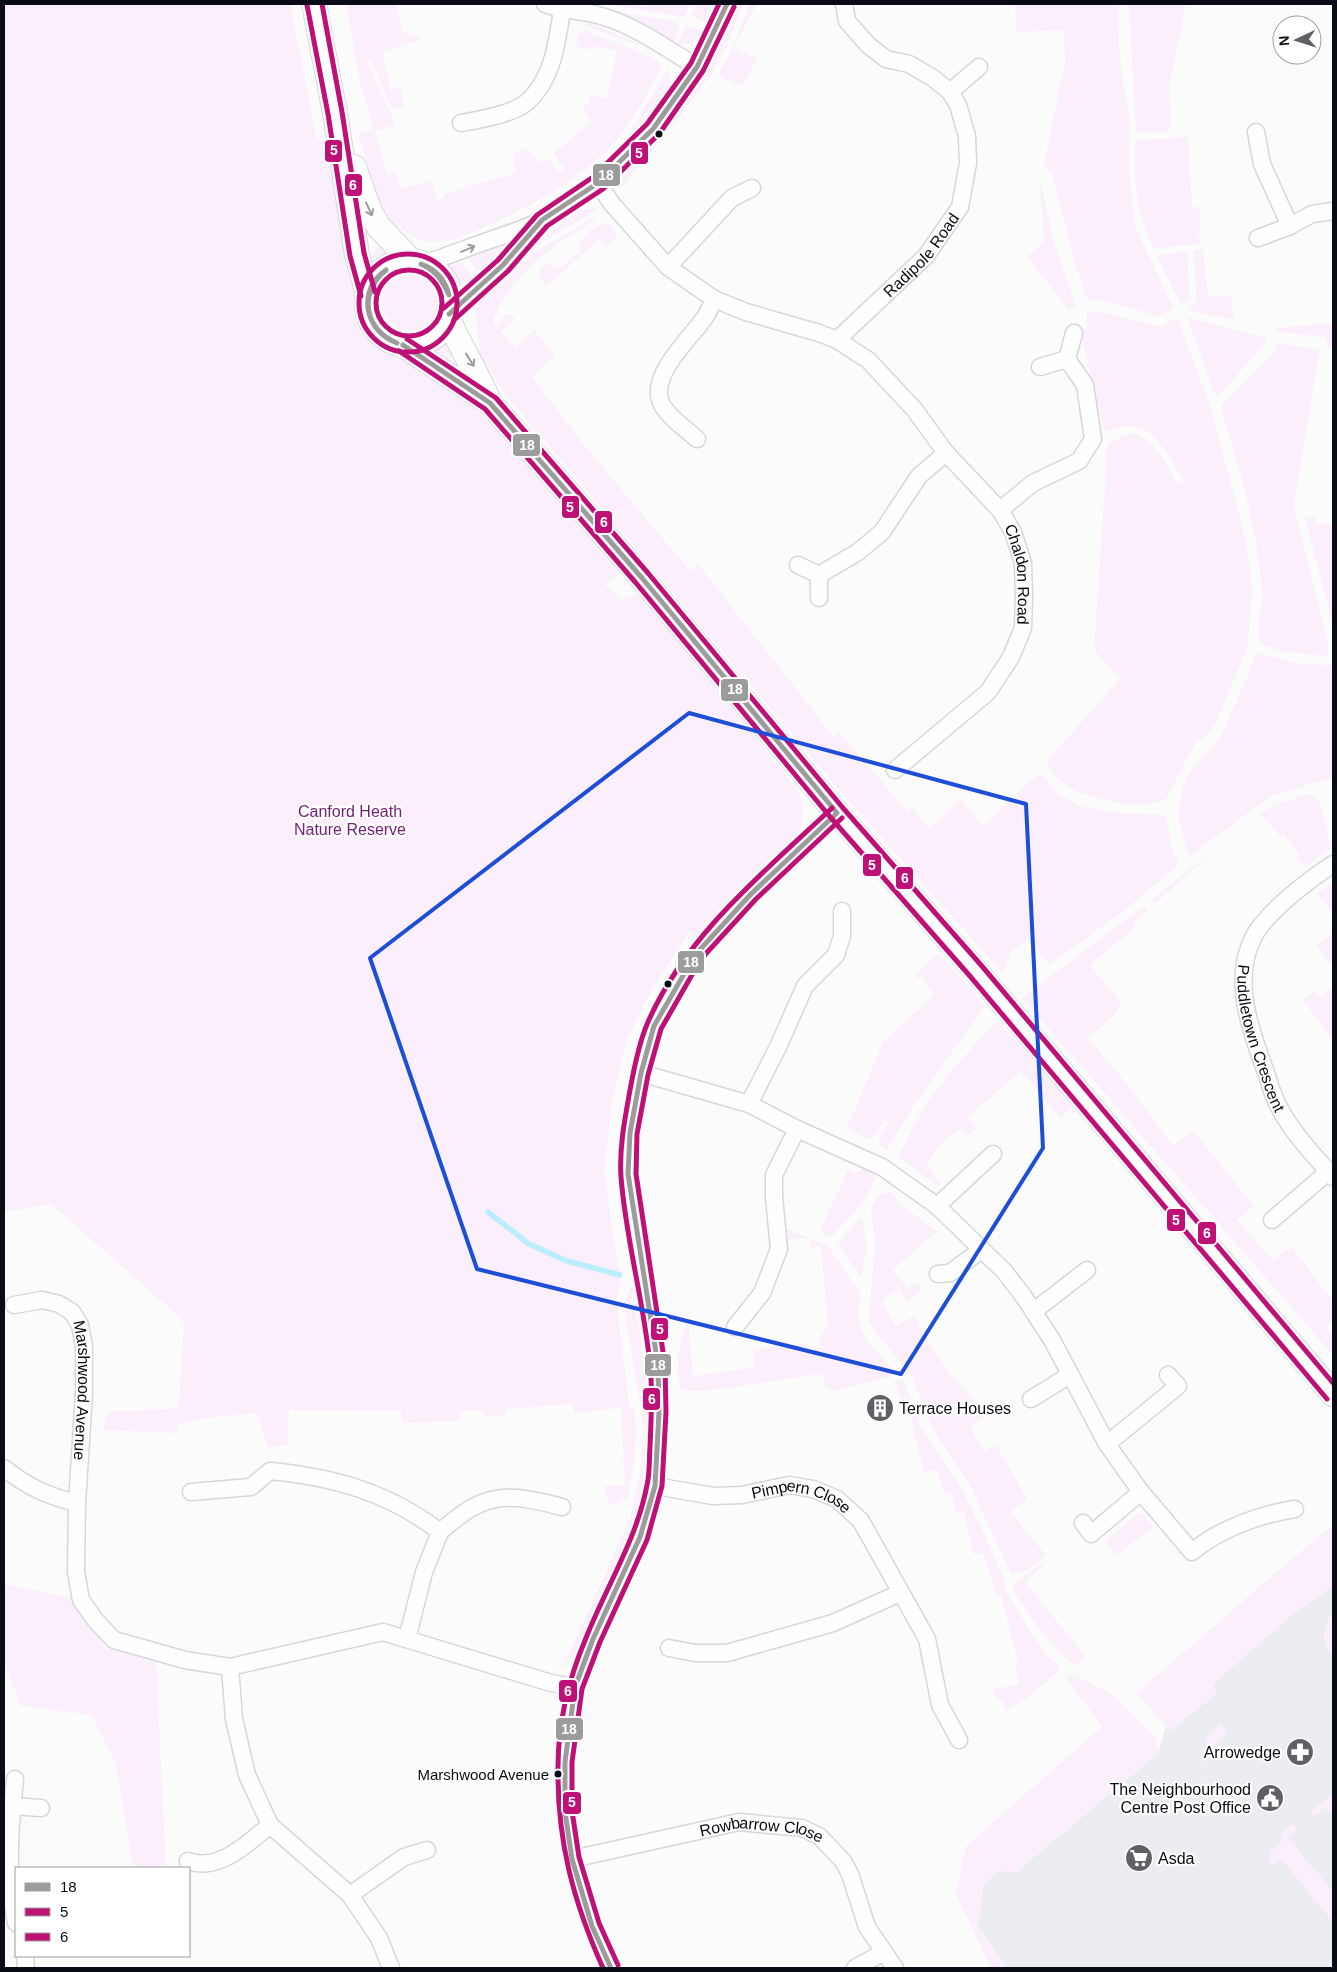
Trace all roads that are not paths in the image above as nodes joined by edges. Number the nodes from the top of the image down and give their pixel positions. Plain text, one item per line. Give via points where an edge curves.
1 (314, 4) edge
2 (545, 4) edge
3 (727, 4) edge
4 (844, 4) edge
5 (562, 10) junction
6 (697, 67) junction
7 (979, 67) dead end
8 (950, 92) junction
9 (335, 113) junction
10 (461, 123) dead end
11 (1256, 132) dead end
12 (598, 183) junction
13 (752, 188) dead end
14 (1333, 211) edge
15 (542, 220) junction
16 (1290, 226) junction
17 (1258, 238) dead end
18 (417, 263) junction
19 (668, 267) junction
20 (368, 294) junction
21 (714, 299) junction
22 (449, 316) junction
23 (1074, 333) dead end
24 (837, 340) junction
25 (403, 345) junction
26 (1066, 359) junction
27 (1040, 367) dead end
28 (490, 403) junction
29 (697, 439) dead end
30 (946, 453) junction
31 (1000, 510) junction
32 (798, 565) dead end
33 (819, 576) junction
34 (819, 598) dead end
35 (895, 770) dead end
36 (837, 813) junction
37 (1333, 864) edge
38 (842, 912) dead end
39 (641, 1073) junction
40 (749, 1104) junction
41 (797, 1129) junction
42 (993, 1154) dead end
43 (1331, 1175) edge
44 (938, 1206) junction
45 (1272, 1220) dead end
46 (981, 1250) junction
47 (1087, 1270) dead end
48 (938, 1274) dead end
49 (14, 1305) dead end
50 (1034, 1311) junction
51 (736, 1327) dead end
52 (1070, 1375) junction
53 (1168, 1375) dead end
54 (1333, 1394) edge
55 (1031, 1399) dead end
56 (1107, 1444) junction
57 (4, 1468) edge
58 (655, 1486) junction
59 (191, 1492) dead end
60 (1141, 1492) junction
61 (77, 1503) junction
62 (562, 1507) dead end
63 (1295, 1509) dead end
64 (1083, 1523) dead end
65 (440, 1532) junction
66 (900, 1593) junction
67 (407, 1639) junction
68 (669, 1648) dead end
69 (230, 1667) junction
70 (575, 1687) junction
71 (959, 1740) dead end
72 (15, 1779) dead end
73 (12, 1806) junction
74 (41, 1808) dead end
75 (270, 1825) junction
76 (427, 1850) dead end
77 (572, 1859) junction
78 (188, 1862) dead end
79 (350, 1894) junction
80 (15, 1916) edge
81 (884, 1952) junction
82 (391, 1968) edge
83 (611, 1968) edge
84 (854, 1968) edge
85 (895, 1968) edge

1 - 9 main road
2 - 5 street
3 - 6 street
4 - 8 street, Radipole Road via 847,21 868,45 886,58 909,64
5 - 6 street via 594,14 629,26
5 - 10 street via 554,58 541,84 526,103 490,118
6 - 12 street via 653,129
7 - 8 street
8 - 24 street, Radipole Road via 958,105 967,136 968,163 960,207 926,256
9 -> 18 main road via 370,212 379,227
9 - 20 main road via 357,255
11 - 16 street via 1262,164
12 - 15 street
12 - 19 street, Chaldon Road via 612,204
13 - 19 street via 732,198
14 - 16 street via 1312,214
18 -> 15 street via 454,255
15 - 22 street via 503,265
16 - 17 street
18 - 20 main road via 390,266 372,283
18 - 22 main road via 433,270 442,279 448,290
19 - 21 street, Chaldon Road
20 - 25 main road via 371,322 390,341
21 - 24 street, Chaldon Road
21 - 29 street via 705,318 662,375 658,386 663,406
22 - 25 main road via 438,334 422,343
22 -> 28 main road
23 - 26 street
24 - 30 street, Chaldon Road via 868,360 914,409
25 - 28 main road
26 - 27 street
26 - 31 street, Chaldon Road via 1085,385 1093,439 1079,461 1033,483
28 - 36 main road via 642,578
30 - 31 street, Chaldon Road
30 - 33 street via 919,476 882,532 858,552
31 - 35 street, Chaldon Road via 1013,532 1022,563 1023,628 1011,657 988,692
32 - 33 street
33 - 34 street
36 - 39 street via 751,894 695,955 654,1026
36 - 54 main road via 1019,1022
37 - 43 street, Puddletown Crescent via 1305,882 1264,922 1252,938 1243,974 1244,998 1278,1106
38 - 40 street via 842,936 836,955 805,986
39 - 40 street
39 - 58 street via 630,1133 628,1174 658,1365
40 - 41 street
41 - 44 street via 889,1171
41 - 51 street via 774,1176 780,1249 762,1293
42 - 44 street
43 - 45 street, Puddletown Crescent
44 - 46 street
46 - 48 street via 950,1273
46 - 50 street via 1004,1271
47 - 50 street
49 - 61 street, Marshwood Avenue via 42,1300 59,1304 72,1312 80,1325 84,1346 84,1410
50 - 52 street
52 - 55 street
52 - 56 street
53 - 56 street via 1178,1386
56 - 60 street
57 - 61 street via 50,1497
58 - 66 street, Pimpern Close via 713,1496 742,1495 789,1485 813,1489 837,1499 861,1521
58 - 70 street via 640,1537 593,1639
59 - 65 street via 251,1487 270,1471 305,1474 394,1501
60 - 63 street via 1192,1552 1237,1526
60 - 64 street via 1091,1534
61 - 69 street, Marshwood Avenue via 76,1572 82,1600 96,1621 114,1640 185,1660
62 - 65 street via 531,1498 494,1497 459,1515
65 - 67 street via 424,1572
66 - 68 street via 834,1623 726,1653 694,1654
66 - 71 street, Pimpern Close via 926,1639 940,1705
67 - 69 street, Marshwood Avenue via 383,1632
67 - 70 street, Marshwood Avenue via 551,1683
69 - 75 street via 234,1719 246,1775
70 - 77 street via 565,1762 565,1812
72 - 73 street
73 - 74 street
73 - 80 street via 9,1877
75 - 78 street via 246,1846 225,1858 200,1866
75 - 79 street
76 - 79 street via 404,1857
77 - 81 street, Rowbarrow Close via 739,1822 802,1828 819,1836 842,1861 850,1874 867,1927
77 - 83 street via 592,1926
79 - 82 street via 379,1938
81 - 84 street
81 - 85 street, Rowbarrow Close

